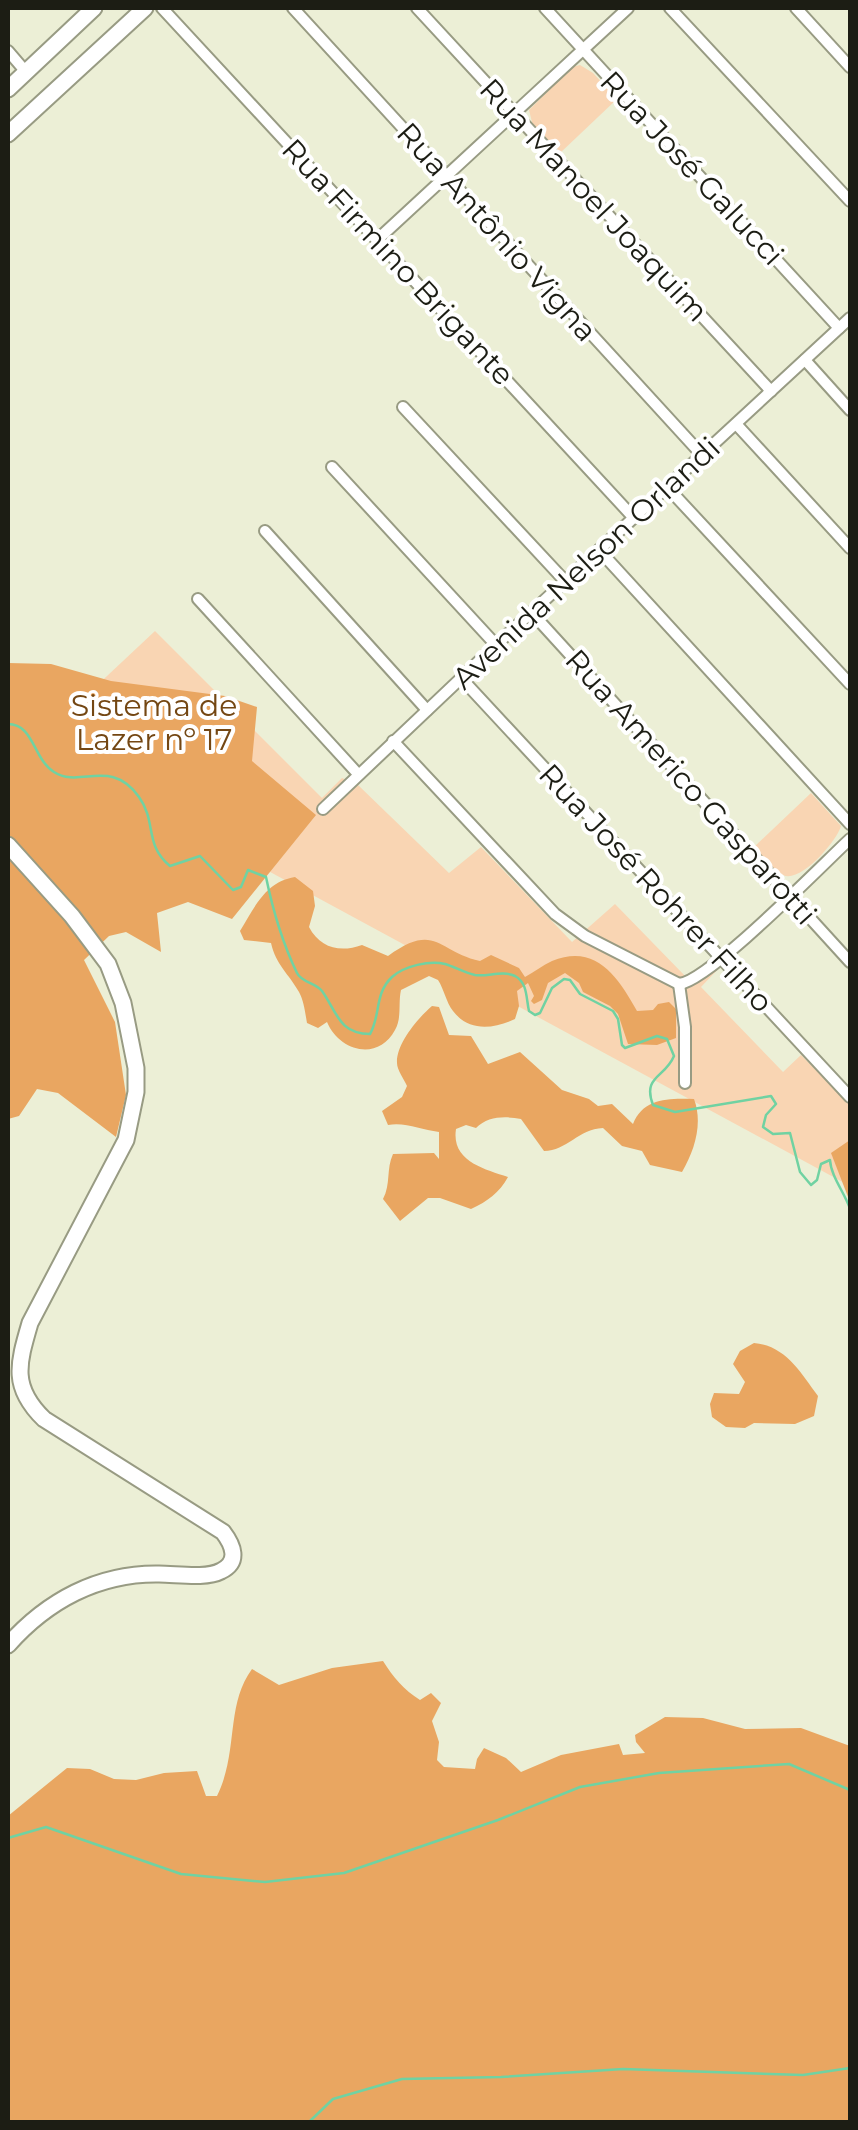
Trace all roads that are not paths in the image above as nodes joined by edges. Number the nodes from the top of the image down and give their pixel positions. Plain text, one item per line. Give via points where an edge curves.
1 (94, 8) edge
2 (145, 8) edge
3 (162, 8) edge
4 (293, 8) edge
5 (417, 8) edge
6 (545, 8) edge
7 (628, 8) edge
8 (670, 8) edge
9 (796, 8) edge
10 (583, 49) junction
11 (8, 51) edge
12 (850, 66) edge
13 (26, 72) junction
14 (8, 89) edge
15 (514, 112) junction
16 (8, 134) edge
17 (445, 176) junction
18 (850, 201) edge
19 (378, 240) junction
20 (850, 318) edge
21 (839, 328) junction
22 (804, 360) junction
23 (770, 392) junction
24 (403, 407) dead end
25 (850, 410) edge
26 (737, 425) junction
27 (702, 455) junction
28 (332, 467) dead end
29 (668, 488) junction
30 (633, 518) junction
31 (265, 531) dead end
32 (850, 548) edge
33 (599, 550) junction
34 (565, 582) junction
35 (198, 600) dead end
36 (532, 612) junction
37 (496, 644) junction
38 (461, 678) junction
39 (850, 684) edge
40 (428, 710) junction
41 (393, 741) junction
42 (358, 774) junction
43 (323, 809) dead end
44 (850, 824) edge
45 (850, 839) edge
46 (8, 845) edge
47 (789, 895) junction
48 (722, 958) junction
49 (850, 962) edge
50 (679, 984) junction
51 (685, 1082) dead end
52 (850, 1098) edge
53 (8, 1645) edge

1 - 13 main road
2 - 16 main road
3 - 19 street, Rua Firmino Brigante
4 - 17 street, Rua Antônio Vigna
5 - 15 street, Rua Manoel Joaquim
6 - 10 street, Rua José Galucci
7 - 10 street
8 - 18 street
9 - 12 street
10 - 15 street
10 - 21 street, Rua José Galucci
11 - 13 street
13 - 14 main road
15 - 17 street
15 - 23 street, Rua Manoel Joaquim
17 - 19 street
17 - 27 street, Rua Antônio Vigna
19 - 30 street, Rua Firmino Brigante
20 - 21 street, Avenida Nelson Orlandi
21 - 22 street, Avenida Nelson Orlandi
22 - 23 street, Avenida Nelson Orlandi
22 - 25 street
23 - 26 street, Avenida Nelson Orlandi
24 - 34 street
26 - 27 street, Avenida Nelson Orlandi
26 - 32 street
27 - 29 street, Avenida Nelson Orlandi
28 - 37 street
29 - 30 street, Avenida Nelson Orlandi
29 - 39 street
30 - 33 street, Avenida Nelson Orlandi
31 - 40 street
33 - 34 street, Avenida Nelson Orlandi
33 - 44 street
34 - 36 street, Avenida Nelson Orlandi
35 - 42 street
36 - 37 street, Avenida Nelson Orlandi
36 - 47 street, Rua Americo Gasparotti
37 - 38 street, Avenida Nelson Orlandi
38 - 40 street, Avenida Nelson Orlandi
38 - 48 street, Rua José Rohrer Filho
40 - 41 street, Avenida Nelson Orlandi
41 - 42 street, Avenida Nelson Orlandi
41 - 50 street via 555,914
42 - 43 street, Avenida Nelson Orlandi
45 - 47 street
46 - 53 main road via 108,964 136,1068 126,1140 30,1323 20,1355 25,1401 224,1532 234,1547 229,1566 218,1573 143,1574 92,1584 50,1604
47 - 48 street
47 - 49 street, Rua Americo Gasparotti
48 - 50 street via 692,983
48 - 52 street, Rua José Rohrer Filho
50 - 51 street

